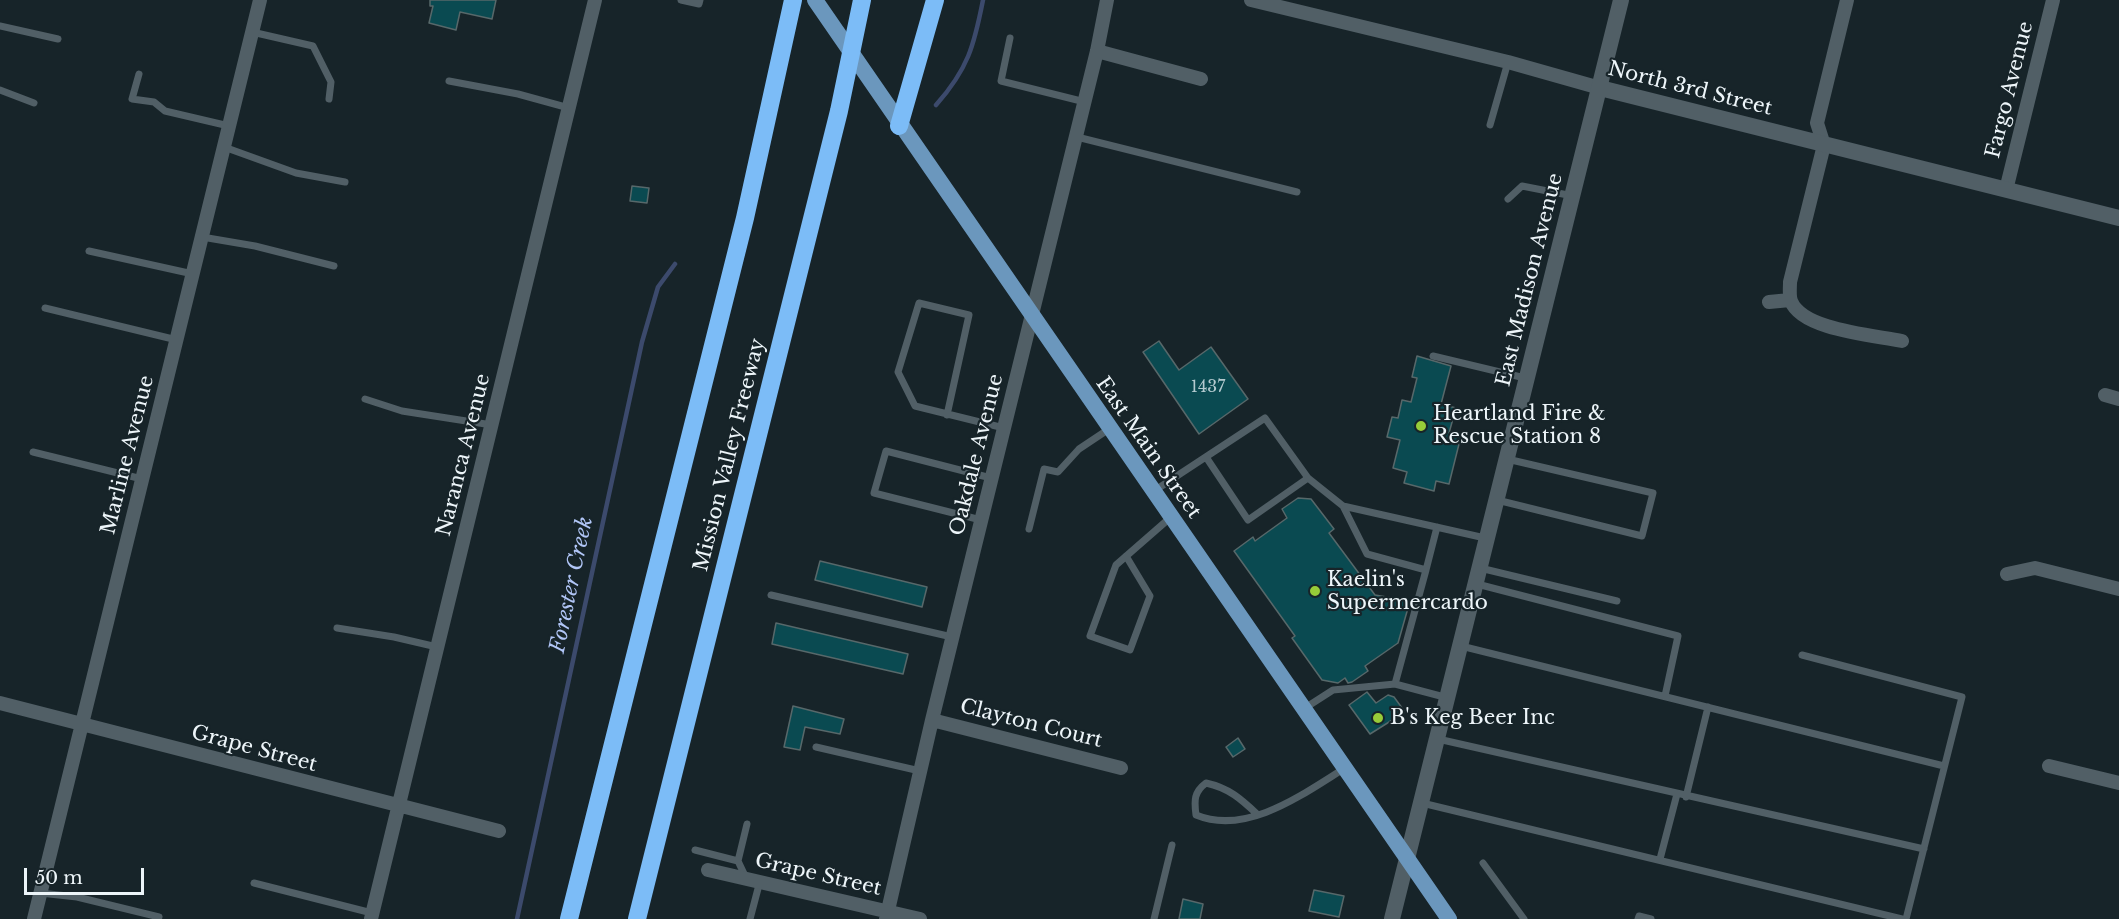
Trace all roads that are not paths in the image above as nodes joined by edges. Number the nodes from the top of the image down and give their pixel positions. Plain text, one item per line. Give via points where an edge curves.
1 (260, 0) edge
2 (595, 0) edge
3 (681, 0) edge
4 (700, 0) edge
5 (793, 0) edge
6 (815, 0) edge
7 (862, 0) edge
8 (935, 0) edge
9 (1107, 0) edge
10 (1251, 0) edge
11 (1621, 0) edge
12 (1847, 0) edge
13 (2052, 0) edge
14 (0, 26) edge
15 (252, 32) junction
16 (58, 39) dead end
17 (1010, 39) dead end
18 (1097, 51) junction
19 (1508, 62) junction
20 (139, 74) dead end
21 (1201, 79) dead end
22 (449, 81) dead end
23 (1600, 88) junction
24 (0, 90) edge
25 (329, 99) dead end
26 (1085, 102) junction
27 (34, 103) dead end
28 (569, 108) junction
29 (1490, 125) dead end
30 (229, 126) junction
31 (899, 126) junction
32 (1077, 136) junction
33 (1824, 145) junction
34 (224, 147) junction
35 (345, 182) dead end
36 (2006, 190) junction
37 (1297, 192) dead end
38 (1572, 196) junction
39 (1508, 199) dead end
40 (2119, 218) edge
41 (202, 237) junction
42 (89, 251) dead end
43 (334, 266) dead end
44 (193, 274) junction
45 (1769, 302) dead end
46 (1794, 305) junction
47 (45, 308) dead end
48 (1031, 316) junction
49 (177, 340) junction
50 (1902, 341) dead end
51 (1433, 356) dead end
52 (1527, 379) junction
53 (365, 399) dead end
54 (947, 415) junction
55 (492, 425) junction
56 (1004, 428) junction
57 (1109, 429) junction
58 (33, 452) dead end
59 (1206, 457) junction
60 (1508, 459) junction
61 (991, 478) junction
62 (1308, 478) junction
63 (142, 479) junction
64 (1153, 492) junction
65 (1497, 500) junction
66 (1343, 506) junction
67 (1171, 517) junction
68 (981, 520) junction
69 (1437, 527) junction
70 (1029, 529) dead end
71 (1488, 538) junction
72 (1126, 556) junction
73 (1426, 570) junction
74 (2007, 574) dead end
75 (1478, 576) junction
76 (2119, 589) edge
77 (771, 595) dead end
78 (1617, 601) dead end
79 (337, 628) dead end
80 (952, 637) junction
81 (1461, 646) junction
82 (437, 647) junction
83 (1802, 655) dead end
84 (1395, 684) junction
85 (1665, 696) junction
86 (1448, 698) junction
87 (0, 703) edge
88 (1708, 707) junction
89 (1304, 709) junction
90 (932, 720) junction
91 (81, 723) junction
92 (1438, 739) junction
93 (816, 747) dead end
94 (1944, 766) junction
95 (2049, 766) dead end
96 (1121, 768) dead end
97 (1345, 768) junction
98 (920, 771) junction
99 (2119, 783) edge
100 (1677, 794) junction
101 (1686, 797) junction
102 (1422, 803) junction
103 (397, 806) junction
104 (1257, 814) junction
105 (747, 824) dead end
106 (499, 831) dead end
107 (1172, 845) dead end
108 (1924, 849) junction
109 (695, 850) dead end
110 (1407, 859) junction
111 (1660, 859) junction
112 (738, 861) junction
113 (1483, 863) dead end
114 (708, 870) dead end
115 (753, 880) junction
116 (254, 883) dead end
117 (40, 893) junction
118 (887, 915) edge
119 (371, 916) edge
120 (159, 917) dead end
121 (34, 919) edge
122 (569, 919) edge
123 (637, 919) edge
124 (750, 919) edge
125 (920, 919) edge
126 (1154, 919) edge
127 (1392, 919) edge
128 (1449, 919) edge
129 (1524, 919) edge
130 (1638, 919) edge
131 (1651, 919) edge
132 (1902, 919) edge
133 (1906, 919) edge

1 - 15 street, Marline Avenue
2 - 28 street, Naranca Avenue
3 - 4 lane via 699,4
5 - 122 highway via 745,218
6 - 31 main road, East Main Street
7 - 123 highway, Mission Valley Freeway via 839,111
8 - 31 highway
9 - 18 street, Oakdale Avenue
10 - 19 street, North 3rd Street
11 - 23 street, East Madison Avenue
12 - 33 street via 1817,123
13 - 36 street, Fargo Avenue
14 - 16 lane
15 - 25 lane via 313,46 331,82
15 - 30 street, Marline Avenue
17 - 26 lane via 1001,81
18 - 21 street
18 - 26 street, Oakdale Avenue
19 - 23 street, North 3rd Street
19 - 29 lane
20 - 30 lane via 132,99 154,102 165,111
22 - 28 lane
23 - 33 street, North 3rd Street
23 - 38 street, East Madison Avenue
24 - 27 lane
26 - 32 street, Oakdale Avenue
28 - 55 street, Naranca Avenue
30 - 34 street, Marline Avenue
31 - 48 main road, East Main Street
32 - 37 lane
32 - 48 street, Oakdale Avenue
33 - 36 street, North 3rd Street
33 - 46 street via 1790,282
34 - 35 lane via 296,173
34 - 41 street, Marline Avenue
36 - 40 street, North 3rd Street
38 - 39 lane via 1522,186
38 - 52 street, East Madison Avenue
41 - 43 lane
41 - 44 street, Marline Avenue
42 - 44 lane
44 - 49 street, Marline Avenue
45 - 46 street
46 - 50 street via 1812,323
47 - 49 lane
48 - 56 street, Oakdale Avenue
48 - 57 main road, East Main Street
49 - 63 street, Marline Avenue
51 - 52 lane
52 - 60 street, East Madison Avenue
53 - 55 lane via 402,411
54 - 54 lane via 915,406 898,372 919,303 969,315
54 - 56 lane
55 - 82 street, Naranca Avenue
56 - 61 street, Oakdale Avenue
57 - 64 main road, East Main Street
57 - 70 lane via 1079,449 1058,472 1044,470
58 - 63 lane
59 - 62 lane via 1265,418
59 - 62 lane via 1248,520
59 - 64 lane
60 - 65 street, East Madison Avenue
60 - 65 lane via 1653,493 1642,536
61 - 68 street, Oakdale Avenue
61 - 68 lane via 886,451 874,493
62 - 66 lane
63 - 91 street, Marline Avenue
64 - 67 main road, East Main Street
65 - 71 street, East Madison Avenue
66 - 69 lane
66 - 73 lane via 1367,554
67 - 72 lane
67 - 89 main road, East Main Street
68 - 80 street, Oakdale Avenue
69 - 71 lane
69 - 73 lane
71 - 75 street, East Madison Avenue
72 - 72 lane via 1116,565 1090,636 1130,650 1150,596
73 - 84 lane
74 - 76 street via 2036,568
75 - 78 lane
75 - 81 street, East Madison Avenue
75 - 85 lane via 1678,636
77 - 80 lane
79 - 82 lane
80 - 90 street, Oakdale Avenue
81 - 85 lane
81 - 86 street, East Madison Avenue
82 - 103 street, Naranca Avenue
83 - 94 lane via 1962,697
84 - 86 lane
84 - 89 lane via 1333,690
85 - 88 lane
86 - 92 street, East Madison Avenue
87 - 91 street, Grape Street
88 - 94 lane
88 - 101 lane
89 - 97 main road, East Main Street
90 - 96 street, Clayton Court
90 - 98 street, Oakdale Avenue
91 - 103 street, Grape Street
91 - 117 street, Marline Avenue
92 - 100 lane
92 - 102 street, East Madison Avenue
93 - 98 lane
94 - 108 lane
95 - 99 street
97 - 104 lane via 1299,797
97 - 110 main road, East Main Street
98 - 118 street, Oakdale Avenue
100 - 101 lane
100 - 111 lane
101 - 108 lane
102 - 110 street, East Madison Avenue
102 - 111 lane
103 - 106 street, Grape Street
103 - 119 street, Naranca Avenue
104 - 104 lane via 1208,820 1196,815 1197,790 1206,783 1219,785 1237,794
105 - 112 lane
107 - 126 lane
108 - 133 lane
109 - 112 lane
110 - 127 street, East Madison Avenue
110 - 128 main road, East Main Street
111 - 132 lane
112 - 115 lane
113 - 129 lane
114 - 115 street, Grape Street
115 - 118 street, Grape Street
115 - 124 lane
116 - 119 lane
117 - 120 lane via 77,897
117 - 121 street, Marline Avenue
118 - 125 street, Grape Street
130 - 131 lane

